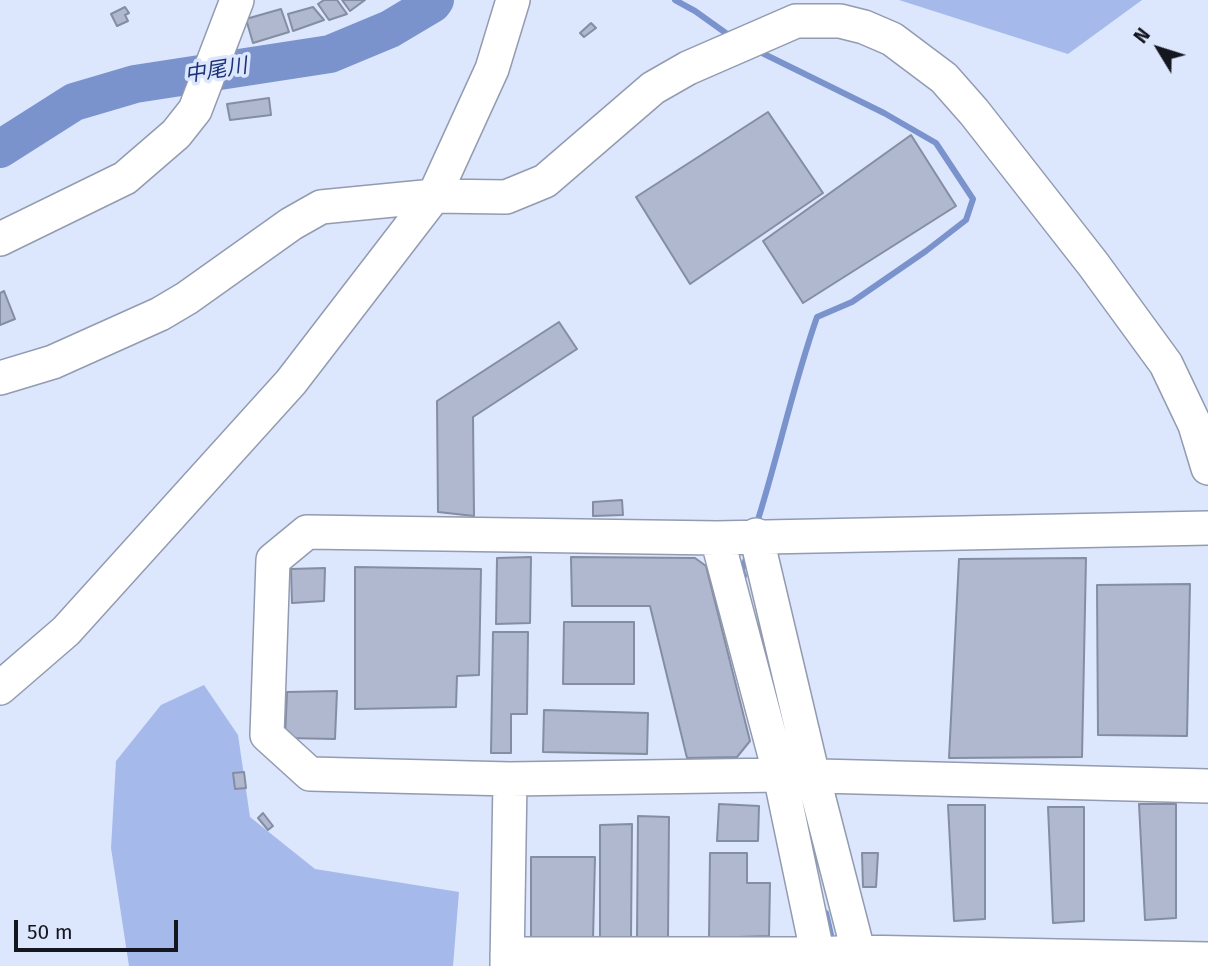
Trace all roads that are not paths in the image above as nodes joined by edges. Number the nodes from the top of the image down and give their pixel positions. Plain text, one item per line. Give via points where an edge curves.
1 (237, 0) edge
2 (513, 0) edge
3 (434, 196) junction
4 (0, 239) edge
5 (0, 378) edge
6 (1208, 468) edge
7 (1208, 528) edge
8 (756, 536) junction
9 (717, 538) junction
10 (0, 688) edge
11 (780, 775) junction
12 (813, 776) junction
13 (510, 779) junction
14 (1208, 786) edge
15 (860, 959) edge
16 (1208, 959) edge
17 (507, 960) edge
18 (819, 960) edge

1 - 4 street via 195,110 176,134 125,178
2 - 3 street via 492,69
3 - 5 street via 321,207 160,314 53,362
3 - 6 street via 506,197 545,181 653,89 688,68 796,22 840,21 864,27 892,39 944,78 1084,253 1166,363 1195,425
3 - 10 street via 291,382 66,631
7 - 8 street
8 - 9 street
8 - 12 street
9 - 11 street
9 - 13 street via 307,532 273,560 267,735 310,774
11 - 12 street
11 - 13 street
11 - 18 street
12 - 14 street
12 - 15 street
13 - 17 street
15 - 16 street
15 - 18 street
17 - 18 street

